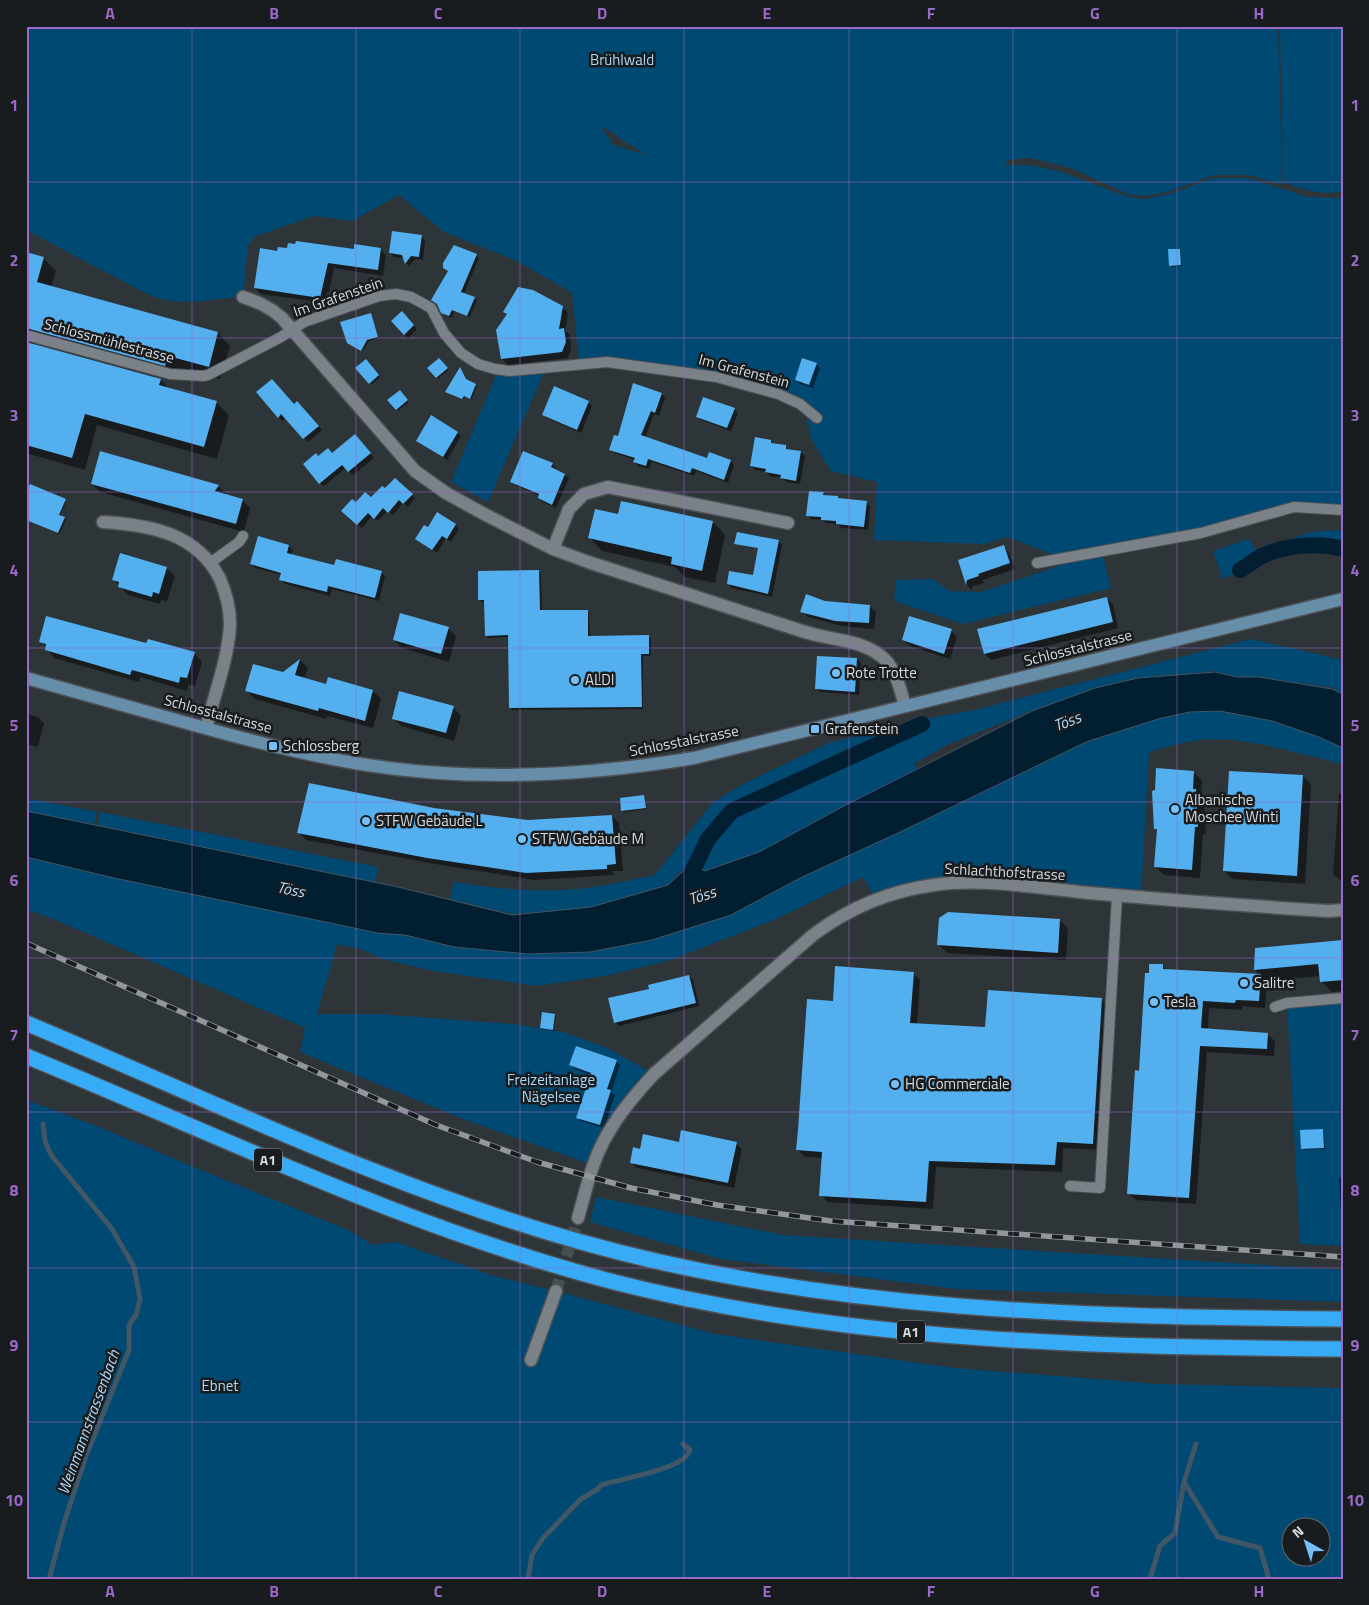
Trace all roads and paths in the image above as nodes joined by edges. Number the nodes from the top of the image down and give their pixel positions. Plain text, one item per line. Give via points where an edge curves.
1 (243, 297) dead end
2 (293, 329) junction
3 (26, 335) edge
4 (817, 418) dead end
5 (1343, 510) edge
6 (103, 522) dead end
7 (788, 523) dead end
8 (243, 536) dead end
9 (553, 549) junction
10 (210, 563) junction
11 (1038, 563) dead end
12 (1343, 599) edge
13 (26, 678) edge
14 (905, 706) junction
15 (206, 728) junction
16 (1117, 896) junction
17 (1343, 910) edge
18 (1343, 998) edge
19 (1275, 1007) dead end
20 (26, 1023) edge
21 (26, 1056) edge
22 (1070, 1186) dead end
23 (578, 1218) tunnel mouth
24 (556, 1291) tunnel mouth
25 (1343, 1319) edge
26 (1343, 1349) edge
27 (531, 1360) dead end

1 - 2 street via 272,309
2 - 3 lane, Schlossmühlestrasse via 203,376 170,374
2 - 4 lane, Im Grafenstein via 304,322 379,296 396,294 411,297 431,308 444,333 461,354 494,369 509,371 607,362 716,377 778,394 800,404
2 - 9 street, Im Grafenstein via 415,471 446,493
5 - 11 lane via 1294,507 1200,533
6 - 10 street via 134,524 173,534 196,548
7 - 9 street via 608,487 584,494 569,509
8 - 10 lane
9 - 14 street, Im Grafenstein via 808,633 866,646 889,663
10 - 15 street via 226,591 230,622
12 - 14 main road, Schlosstalstrasse
13 - 15 main road, Schlosstalstrasse
14 - 15 main road, Schlosstalstrasse via 694,758 636,768 544,775 429,772 367,765 303,753
16 - 17 street, Schlachthofstrasse via 1318,911
16 - 22 lane via 1100,1188
16 - 23 street, Schlachthofstrasse via 956,882 889,894 838,918 813,935 684,1047 634,1096 602,1143
18 - 19 lane
20 - 25 highway, A1 via 418,1188 540,1230 663,1263 804,1290 950,1306 1095,1314
21 - 26 highway, A1 via 407,1216 531,1258 656,1292 794,1318 956,1337 1086,1344
24 - 27 street

